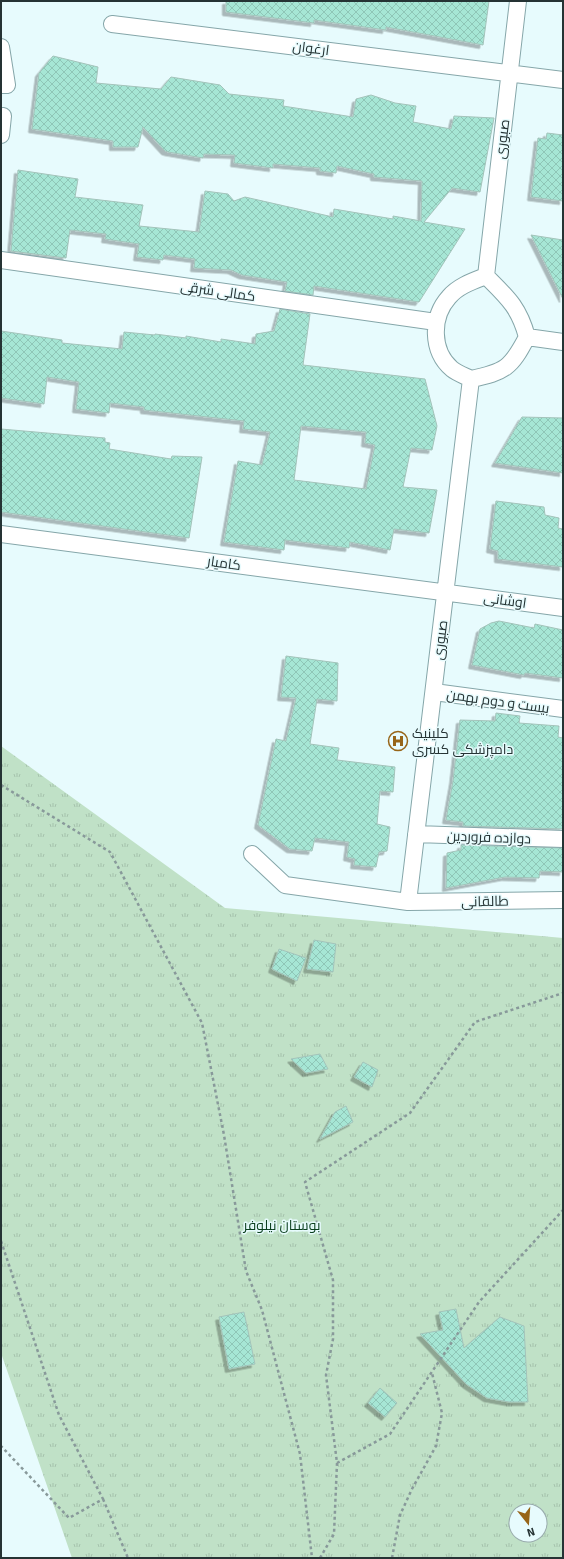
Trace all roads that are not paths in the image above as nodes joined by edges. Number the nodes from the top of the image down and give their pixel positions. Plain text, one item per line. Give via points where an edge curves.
1 (518, 1) edge
2 (112, 24) dead end
3 (1, 47) edge
4 (510, 72) junction
5 (563, 80) edge
6 (4, 85) edge
7 (3, 116) dead end
8 (1, 135) edge
9 (1, 260) edge
10 (486, 276) junction
11 (436, 322) junction
12 (527, 337) junction
13 (563, 342) edge
14 (471, 379) junction
15 (1, 534) edge
16 (446, 592) junction
17 (563, 608) edge
18 (434, 692) junction
19 (563, 709) edge
20 (416, 834) junction
21 (563, 839) edge
22 (252, 854) dead end
23 (563, 900) edge
24 (408, 902) junction

1 - 4 street, صبوری
2 - 4 street, ارغوان
3 - 6 street
4 - 5 street, ارغوان
4 - 10 street, صبوری
7 - 8 street
9 - 11 street, کمالی شرقی
10 - 11 street via 463,285 449,296
10 - 12 street via 513,304 522,318
11 - 14 street via 436,339 442,355 453,369
12 - 13 street
12 - 14 street via 516,358 503,370
14 - 16 street, صبوری
15 - 16 street, کامیار
16 - 17 street, اوشانی
16 - 18 street, صبوری
18 - 19 street, بیست و دوم بهمن
18 - 20 street, صبوری
20 - 21 street, دوازده فروردین
20 - 24 street, صبوری
22 - 24 street, طالقانی via 285,885
23 - 24 street, طالقانی

